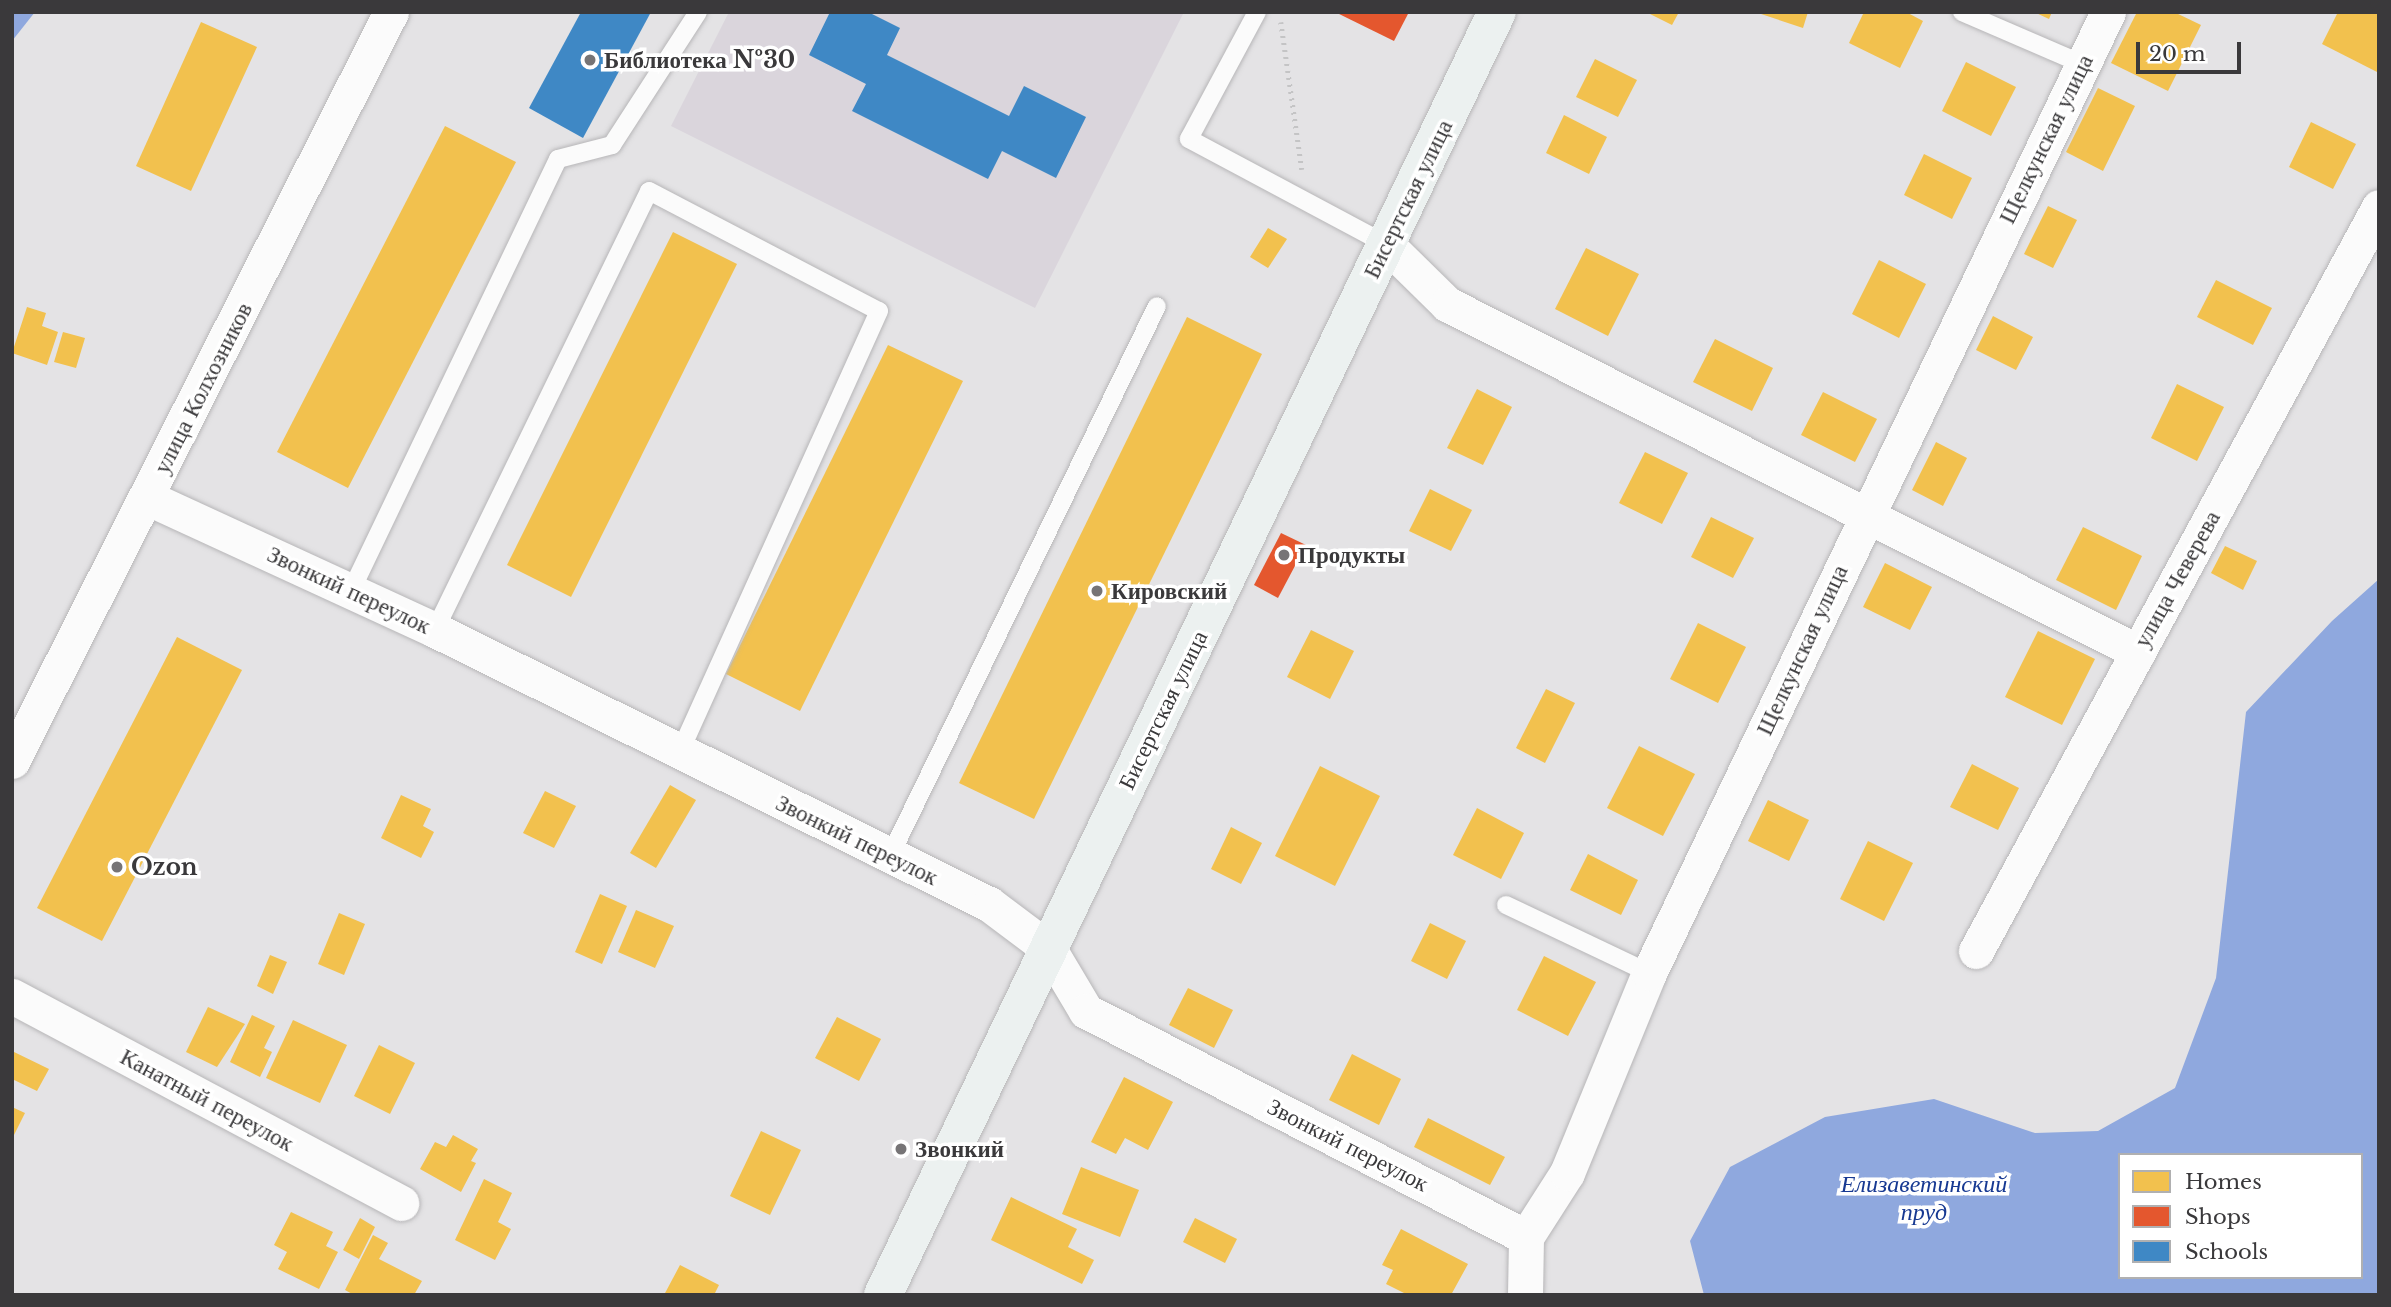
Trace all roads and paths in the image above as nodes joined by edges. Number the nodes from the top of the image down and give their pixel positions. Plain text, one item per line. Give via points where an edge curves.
1 (391, 12) edge
2 (698, 12) edge
3 (1257, 12) edge
4 (1280, 12) edge
5 (1497, 12) edge
6 (1962, 12) edge
7 (2108, 12) edge
8 (2082, 64) junction
9 (1307, 202) junction
10 (2379, 207) edge
11 (1386, 244) junction
12 (1157, 306) dead end
13 (148, 498) junction
14 (1866, 514) junction
15 (351, 591) junction
16 (435, 629) junction
17 (2138, 652) junction
18 (679, 754) junction
19 (12, 761) edge
20 (890, 856) junction
21 (1506, 905) dead end
22 (1049, 949) junction
23 (1976, 951) dead end
24 (1649, 973) junction
25 (12, 996) edge
26 (401, 1203) dead end
27 (1526, 1237) junction
28 (883, 1295) edge
29 (1525, 1295) edge

1 - 13 street, улица Колхозников
2 - 15 lane via 612,145 558,159
3 - 9 lane via 1189,139
4 - 9 path
5 - 11 main road, Бисертская улица
6 - 8 lane
7 - 8 street, Щелкунская улица
8 - 14 street, Щелкунская улица
9 - 11 lane
10 - 17 street, улица Чеверева
11 - 14 street via 1447,304
11 - 22 main road, Бисертская улица
12 - 20 lane
13 - 15 street, Звонкий переулок
13 - 19 street, улица Колхозников
14 - 17 street
14 - 24 street, Щелкунская улица
15 - 16 street, Звонкий переулок
16 - 18 street, Звонкий переулок
16 - 18 lane via 649,191 879,311
17 - 23 street, улица Чеверева
18 - 20 street, Звонкий переулок
20 - 22 street, Звонкий переулок via 989,904
21 - 24 lane
22 - 27 street, Звонкий переулок via 1086,1011
22 - 28 main road, Бисертская улица
24 - 27 street, Щелкунская улица via 1567,1173
25 - 26 street, Канатный переулок
27 - 29 street

